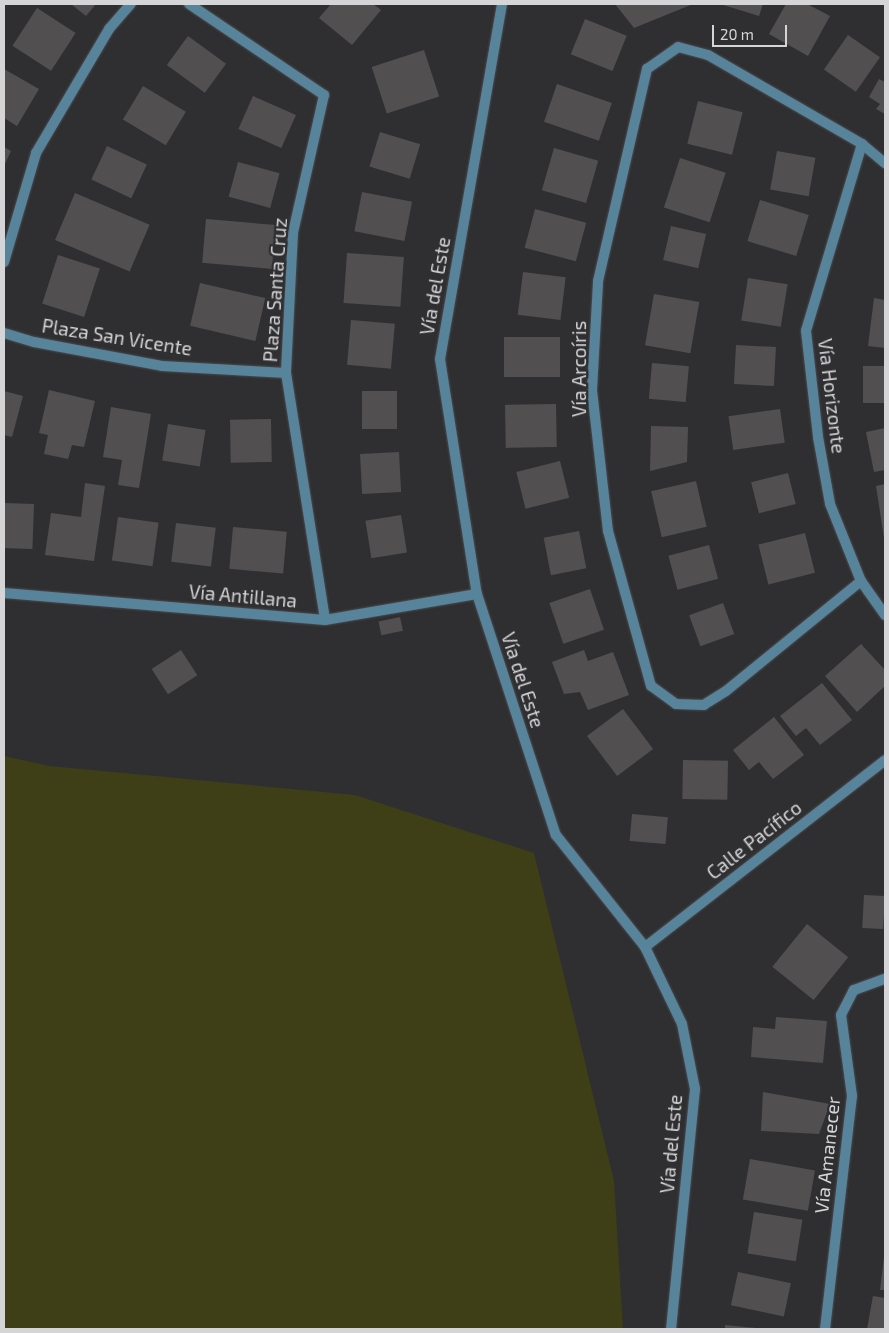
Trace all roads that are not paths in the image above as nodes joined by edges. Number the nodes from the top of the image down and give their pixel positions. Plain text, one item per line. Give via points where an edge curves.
1 (131, 4) edge
2 (190, 4) edge
3 (502, 4) edge
4 (862, 144) junction
5 (885, 163) edge
6 (4, 262) edge
7 (4, 333) edge
8 (286, 373) junction
9 (861, 582) junction
10 (4, 593) edge
11 (477, 594) junction
12 (885, 616) edge
13 (325, 620) junction
14 (885, 760) edge
15 (645, 947) junction
16 (885, 979) edge
17 (671, 1329) edge
18 (825, 1329) edge

1 - 6 street via 109,29 36,153
2 - 8 street, Plaza Santa Cruz via 324,95 293,233
3 - 11 street, Vía del Este via 440,359
4 - 5 street, Vía Arcoíris
4 - 9 street, Vía Horizonte via 806,331 818,437 830,504
4 - 9 street, Vía Arcoíris via 708,55 678,47 648,69 598,281 592,390 608,531 651,686 676,704 704,705 726,691
7 - 8 street, Plaza San Vicente via 34,342 162,366
8 - 13 street, Plaza Santa Cruz
9 - 12 street, Vía Horizonte
10 - 13 street, Vía Antillana
11 - 13 street, Vía Antillana
11 - 15 street, Vía del Este via 556,835
14 - 15 street, Calle Pacífico
15 - 17 street, Vía del Este via 682,1024 695,1089
16 - 18 street, Vía Amanecer via 854,990 841,1015 852,1096

